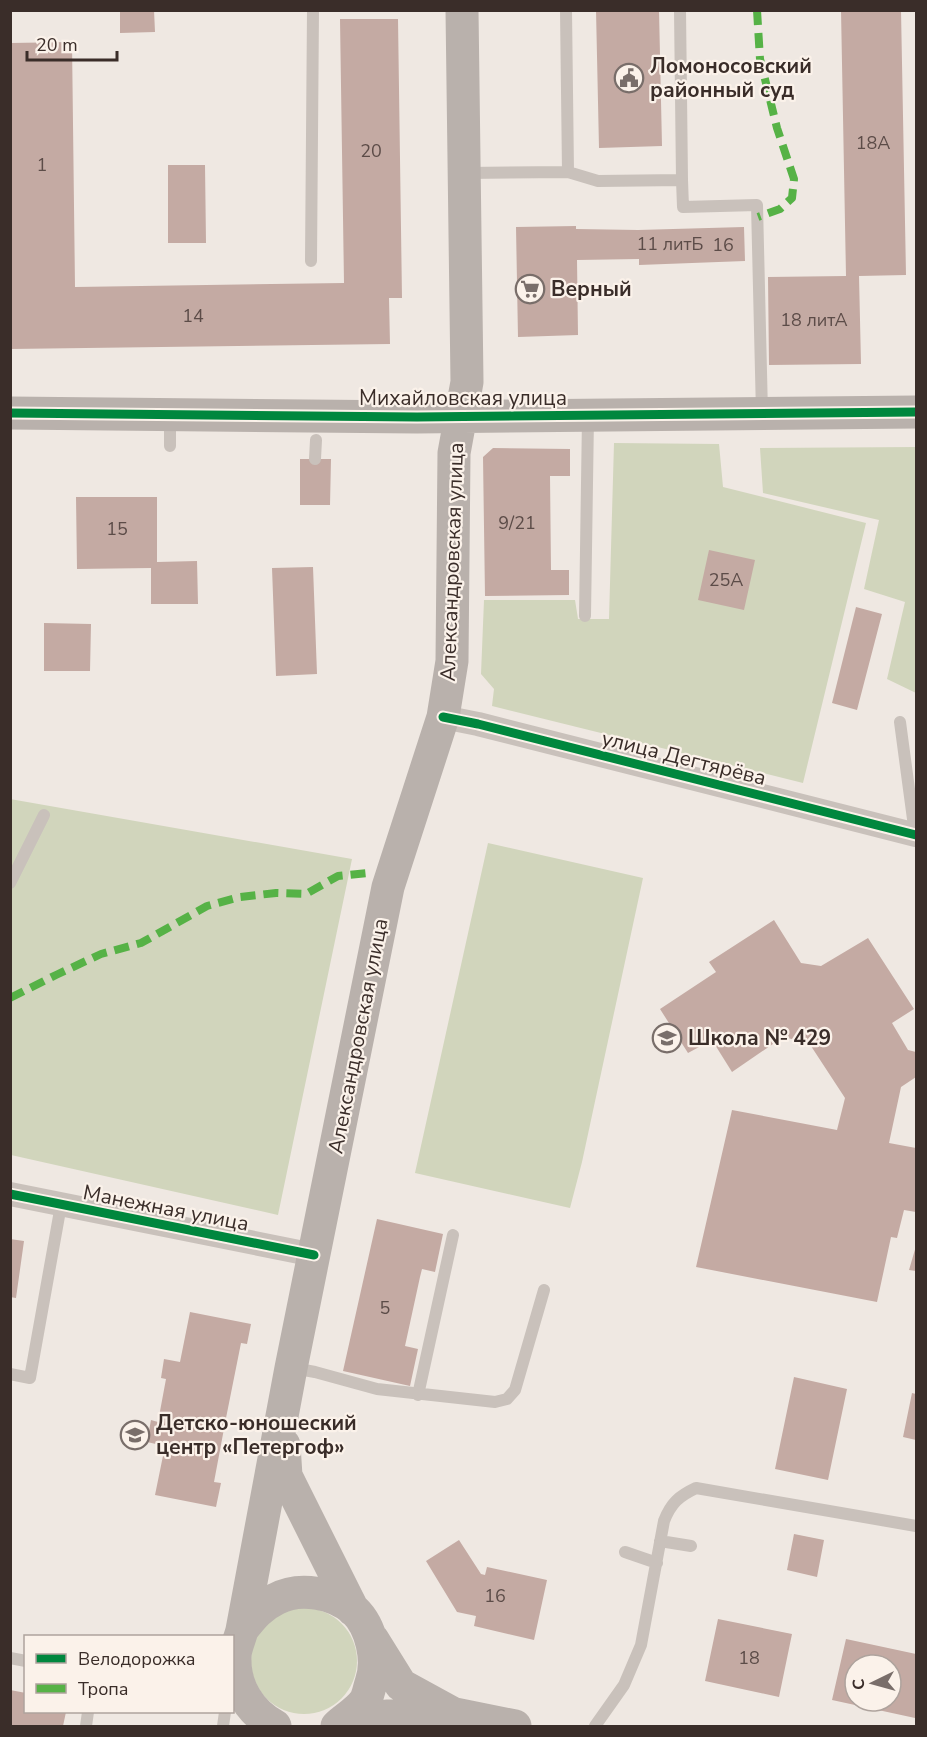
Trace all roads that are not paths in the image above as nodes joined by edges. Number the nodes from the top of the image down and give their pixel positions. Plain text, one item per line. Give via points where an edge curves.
1 (313, 10) edge
2 (462, 10) edge
3 (566, 10) edge
4 (680, 10) edge
5 (568, 172) junction
6 (464, 173) junction
7 (682, 180) junction
8 (311, 261) dead end
9 (916, 411) edge
10 (10, 413) edge
11 (762, 414) junction
12 (588, 416) junction
13 (460, 417) junction
14 (316, 440) dead end
15 (315, 459) dead end
16 (585, 616) dead end
17 (443, 717) junction
18 (900, 722) dead end
19 (44, 815) dead end
20 (916, 835) edge
21 (10, 883) edge
22 (10, 1194) edge
23 (61, 1205) junction
24 (453, 1235) dead end
25 (314, 1255) junction
26 (544, 1290) dead end
27 (291, 1368) junction
28 (10, 1374) edge
29 (417, 1395) junction
30 (281, 1420) junction
31 (916, 1526) edge
32 (660, 1541) junction
33 (691, 1546) dead end
34 (625, 1552) dead end
35 (657, 1563) junction
36 (356, 1613) junction
37 (237, 1652) edge
38 (456, 1714) junction
39 (275, 1726) edge
40 (336, 1726) edge
41 (515, 1726) edge
42 (595, 1726) edge

1 - 8 lane
2 - 6 main road, Александровская улица
3 - 5 lane
4 - 7 lane
5 - 6 lane
5 - 7 lane via 598,181
6 - 13 main road, Александровская улица via 467,382
7 - 11 lane via 683,207 757,205
9 - 11 main road, Михайловская улица
10 - 13 main road, Михайловская улица via 170,430
11 - 12 main road, Михайловская улица
12 - 13 main road, Михайловская улица
12 - 16 lane
13 - 17 main road, Александровская улица via 454,453 452,662
14 - 15 lane
17 - 20 street, улица Дегтярёва
17 - 25 main road, Александровская улица via 388,887
18 - 20 lane
19 - 21 lane
22 - 23 street, Манежная улица
23 - 25 street, Манежная улица
23 - 28 lane via 30,1378
24 - 29 lane
25 - 27 main road, Александровская улица
26 - 29 lane via 515,1390 507,1400
27 - 29 lane
27 - 30 main road, Александровская улица
30 - 36 main road, Александровская улица via 286,1476
30 - 37 main road, Александровская улица
31 - 32 lane via 696,1488 670,1507
32 - 33 lane
32 - 35 lane
34 - 35 lane
35 - 42 lane via 641,1645 624,1684
36 - 37 main road via 327,1595 306,1592 277,1598 257,1611
36 - 38 main road via 401,1685
36 - 40 main road via 374,1645 375,1672 365,1701
37 - 39 main road via 237,1679 250,1707
38 - 40 main road via 387,1716
38 - 41 main road

